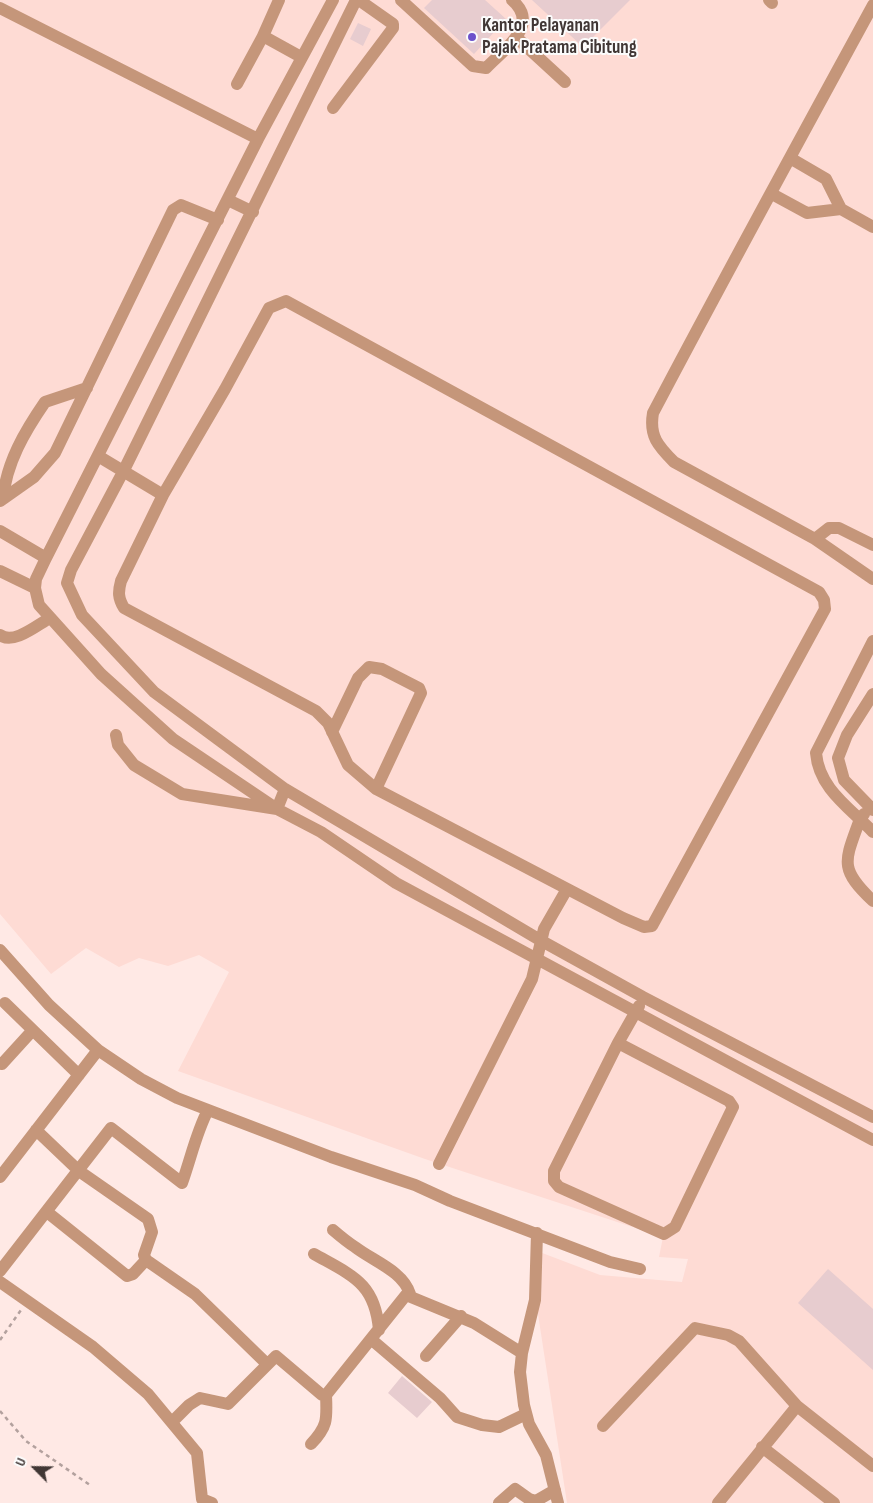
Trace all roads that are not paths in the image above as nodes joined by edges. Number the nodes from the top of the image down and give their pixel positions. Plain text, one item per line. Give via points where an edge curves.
1 (279, 0) edge
2 (333, 0) edge
3 (357, 0) edge
4 (401, 0) edge
5 (512, 0) edge
6 (873, 6) edge
7 (0, 8) edge
8 (262, 36) junction
9 (516, 37) junction
10 (301, 57) junction
11 (565, 82) dead end
12 (237, 84) dead end
13 (333, 108) dead end
14 (258, 139) junction
15 (790, 158) junction
16 (772, 194) junction
17 (228, 200) junction
18 (841, 209) junction
19 (253, 212) junction
20 (218, 220) junction
21 (873, 227) edge
22 (87, 388) junction
23 (98, 456) junction
24 (124, 470) junction
25 (163, 495) junction
26 (2, 500) edge
27 (1, 533) edge
28 (815, 539) junction
29 (873, 545) edge
30 (46, 558) junction
31 (0, 571) edge
32 (873, 579) edge
33 (35, 588) junction
34 (50, 618) junction
35 (0, 635) edge
36 (873, 641) edge
37 (869, 661) edge
38 (873, 694) edge
39 (332, 732) junction
40 (116, 735) dead end
41 (285, 789) junction
42 (376, 789) junction
43 (277, 809) junction
44 (872, 809) edge
45 (860, 819) junction
46 (873, 832) edge
47 (567, 890) junction
48 (873, 901) edge
49 (540, 940) junction
50 (0, 950) edge
51 (538, 960) junction
52 (643, 997) junction
53 (4, 1003) dead end
54 (636, 1013) junction
55 (32, 1031) junction
56 (618, 1043) junction
57 (98, 1050) junction
58 (767, 1061) junction
59 (2, 1064) dead end
60 (79, 1075) junction
61 (759, 1080) junction
62 (208, 1110) junction
63 (873, 1117) edge
64 (36, 1130) junction
65 (873, 1140) edge
66 (439, 1164) dead end
67 (79, 1171) junction
68 (0, 1177) edge
69 (47, 1212) junction
70 (334, 1230) dead end
71 (537, 1233) junction
72 (314, 1254) dead end
73 (146, 1260) junction
74 (640, 1268) dead end
75 (0, 1271) edge
76 (0, 1282) edge
77 (410, 1294) junction
78 (461, 1316) junction
79 (376, 1335) junction
80 (522, 1353) junction
81 (426, 1356) dead end
82 (267, 1364) junction
83 (326, 1395) junction
84 (797, 1406) junction
85 (526, 1414) junction
86 (172, 1422) junction
87 (603, 1426) dead end
88 (311, 1444) dead end
89 (762, 1447) junction
90 (873, 1466) edge
91 (556, 1497) edge
92 (205, 1502) edge
93 (499, 1503) edge
94 (718, 1503) edge
95 (834, 1503) edge

1 - 8 street
2 - 10 street
3 - 13 street via 394,24
3 - 19 street
4 - 9 street via 480,69 486,68
5 - 9 street via 522,9 524,18 522,30
6 - 15 street
7 - 14 street
8 - 10 street
8 - 12 street
9 - 11 street
10 - 14 street
14 - 17 street
15 - 16 street
15 - 18 street via 826,179
16 - 18 street via 807,213
16 - 28 street via 653,413 651,425 658,446 674,462
17 - 19 street
17 - 20 street
18 - 21 street
19 - 24 street
20 - 22 street via 181,205 174,210
20 - 23 street
22 - 26 street via 56,453 34,477
22 - 26 street via 45,402 11,461
23 - 24 street
23 - 30 street
24 - 25 street
24 - 41 street via 71,570 66,583 72,597 82,615 154,692
25 - 39 street via 121,581 119,600 124,608 316,711 328,722
25 - 47 street via 226,389 269,308 286,301 819,592 825,609 652,926 622,918
27 - 30 street
28 - 29 street via 829,528 839,528
28 - 32 street
30 - 33 street
31 - 33 street
33 - 34 street via 39,605
34 - 35 street via 14,638
34 - 43 street via 101,674 173,739
36 - 37 street
37 - 45 street via 845,693 816,753 827,787
38 - 44 street via 838,758 844,780
39 - 42 street via 348,765
39 - 42 street via 358,678 370,667 382,669 420,688 421,693
40 - 43 street via 118,745 134,766 182,794
41 - 43 street
41 - 49 street
42 - 47 street
43 - 51 street via 321,832 396,882
44 - 45 street
45 - 46 street
45 - 48 street via 847,856 848,871 856,885
47 - 49 street
49 - 51 street
49 - 52 street
50 - 57 street via 49,1006
51 - 54 street
51 - 66 street via 532,979
52 - 54 street
52 - 58 street
53 - 55 street
54 - 56 street
54 - 61 street
55 - 59 street
55 - 60 street
56 - 56 street via 733,1106 675,1227 664,1234 559,1187 554,1181 554,1171
57 - 60 street
57 - 62 street via 141,1079
58 - 61 street
58 - 63 street
60 - 64 street
61 - 65 street
62 - 67 street via 196,1133 192,1158 182,1183 114,1128 109,1130
62 - 71 street
64 - 67 street
64 - 68 street
67 - 69 street
67 - 73 street via 148,1219 152,1232 144,1255
69 - 73 street via 127,1276
69 - 75 street
70 - 77 street via 395,1274 406,1284
71 - 74 street via 610,1262
71 - 80 street via 535,1300
72 - 79 street via 366,1287 374,1301
73 - 82 street via 194,1294
76 - 86 street via 93,1347 148,1394
77 - 78 street
77 - 79 street via 404,1296
78 - 80 street
78 - 81 street
79 - 83 street
79 - 85 street via 457,1417 499,1427
80 - 85 street via 520,1372
82 - 83 street via 273,1357 279,1357 322,1395
82 - 86 street via 228,1404 200,1398
83 - 88 street via 324,1429
84 - 87 street via 739,1341 728,1335 695,1328
84 - 89 street
84 - 90 street
85 - 91 street via 546,1455
86 - 92 street via 197,1453
89 - 94 street
89 - 95 street
91 - 93 street via 536,1501 515,1488

